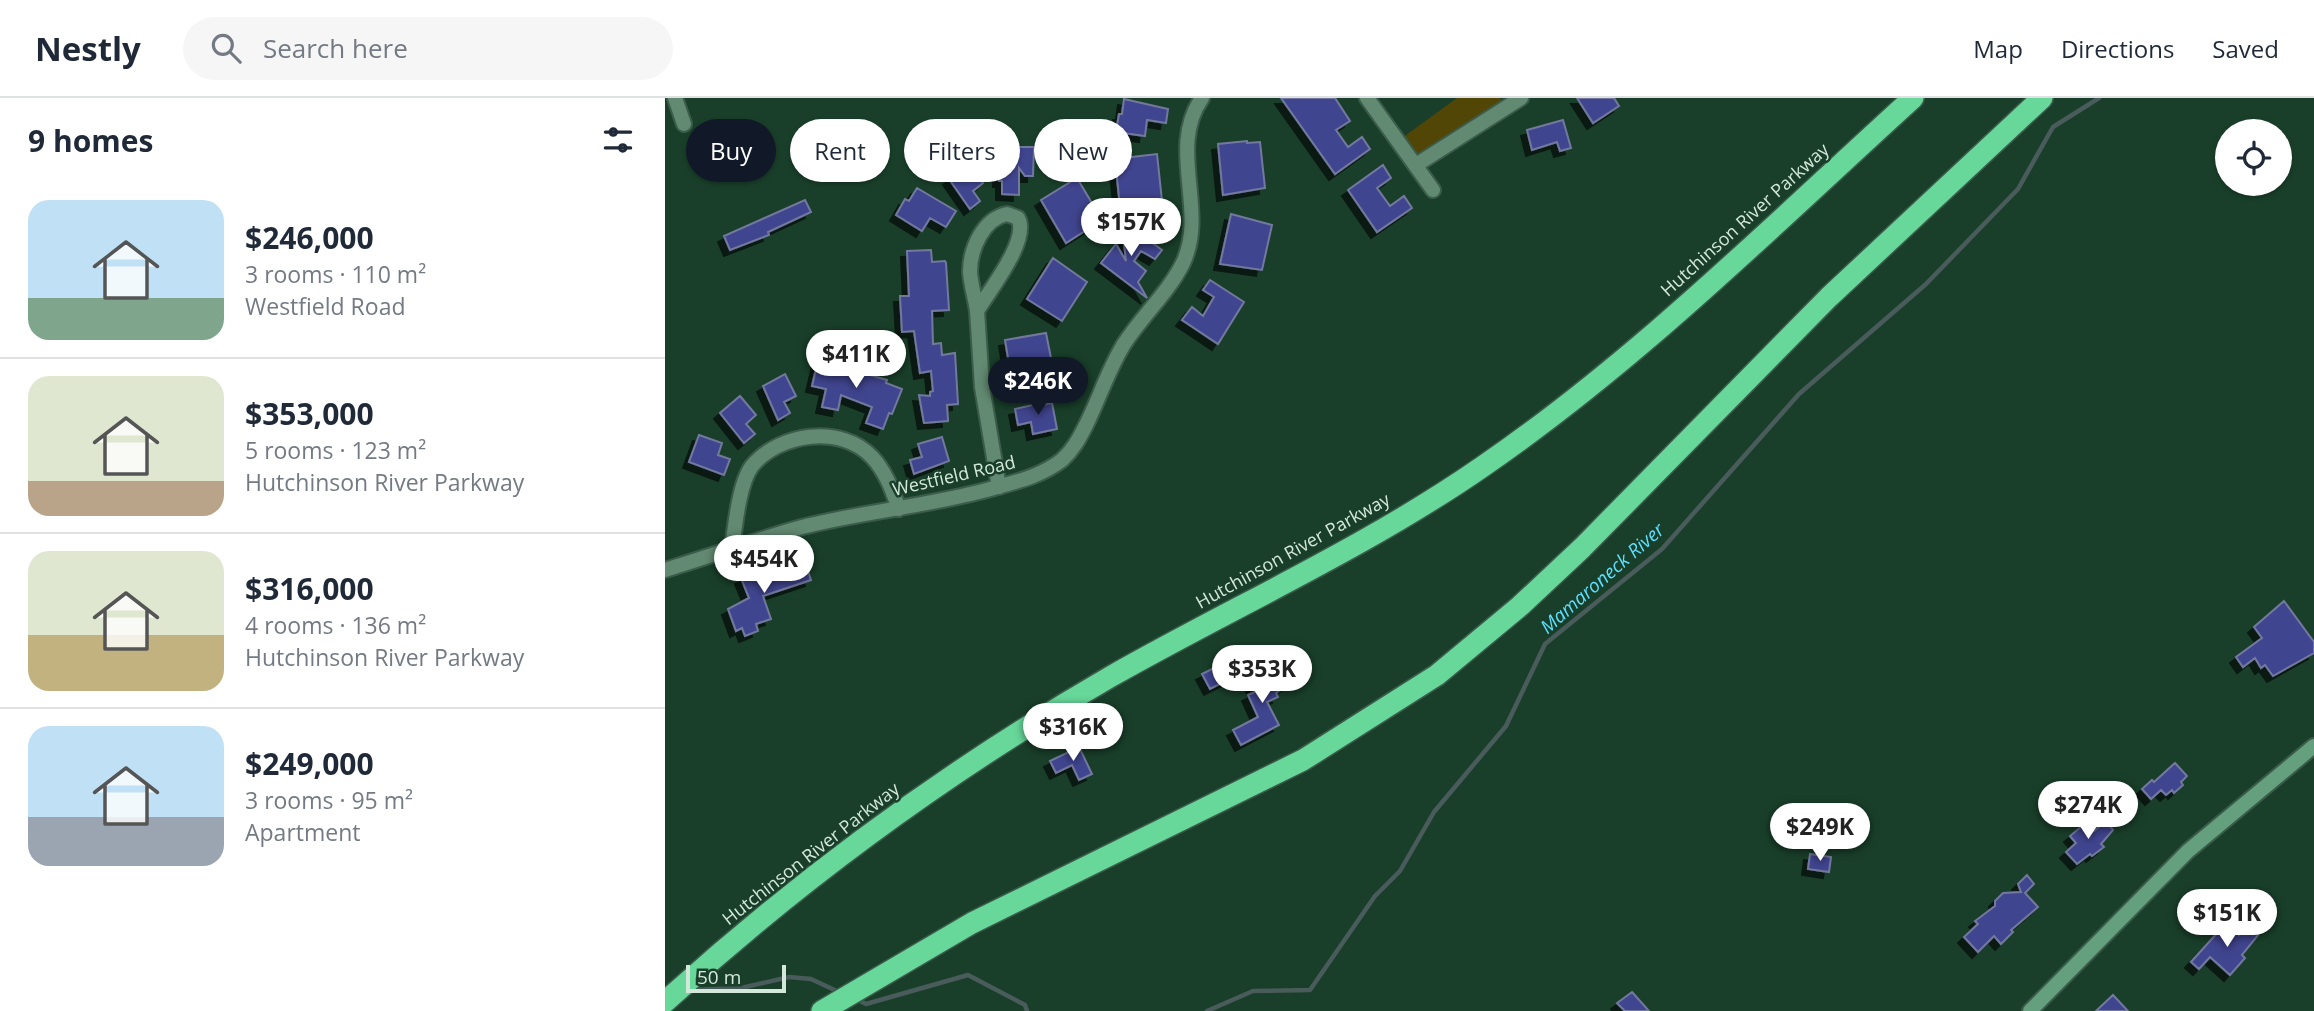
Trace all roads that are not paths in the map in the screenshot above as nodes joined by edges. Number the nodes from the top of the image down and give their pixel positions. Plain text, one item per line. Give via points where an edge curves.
1 (675, 98) edge
2 (1202, 98) edge
3 (1367, 98) edge
4 (1521, 98) edge
5 (1913, 98) edge
6 (2042, 98) edge
7 (2058, 98) edge
8 (684, 124) dead end
9 (1982, 155) junction
10 (1416, 165) junction
11 (1433, 190) dead end
12 (977, 311) junction
13 (999, 487) junction
14 (899, 509) junction
15 (731, 549) junction
16 (665, 570) edge
17 (2314, 746) edge
18 (665, 1002) edge
19 (822, 1011) edge
20 (2030, 1011) edge

1 - 8 street
2 - 13 street, Westfield Road via 1187,136 1191,236 1180,269 1112,364 1075,447 1037,476
3 - 10 street
4 - 10 street
5 - 18 highway, Hutchinson River Parkway via 1679,312 1596,383 1480,469 1287,582 1109,678 952,776 828,867
6 - 9 highway
7 - 9 highway
9 - 19 highway via 1829,297 1582,548 1437,675 1303,760 972,923
10 - 11 street
12 - 12 street via 1019,239 1022,225 1018,218 1001,215 977,242 970,272
12 - 13 street via 982,387
13 - 14 street, Westfield Road
14 - 15 street, Westfield Road via 803,527
14 - 15 street via 888,478 871,456 850,443 817,436 793,439 771,448 750,468 738,503
15 - 16 street, Westfield Road
17 - 20 street via 2188,851

